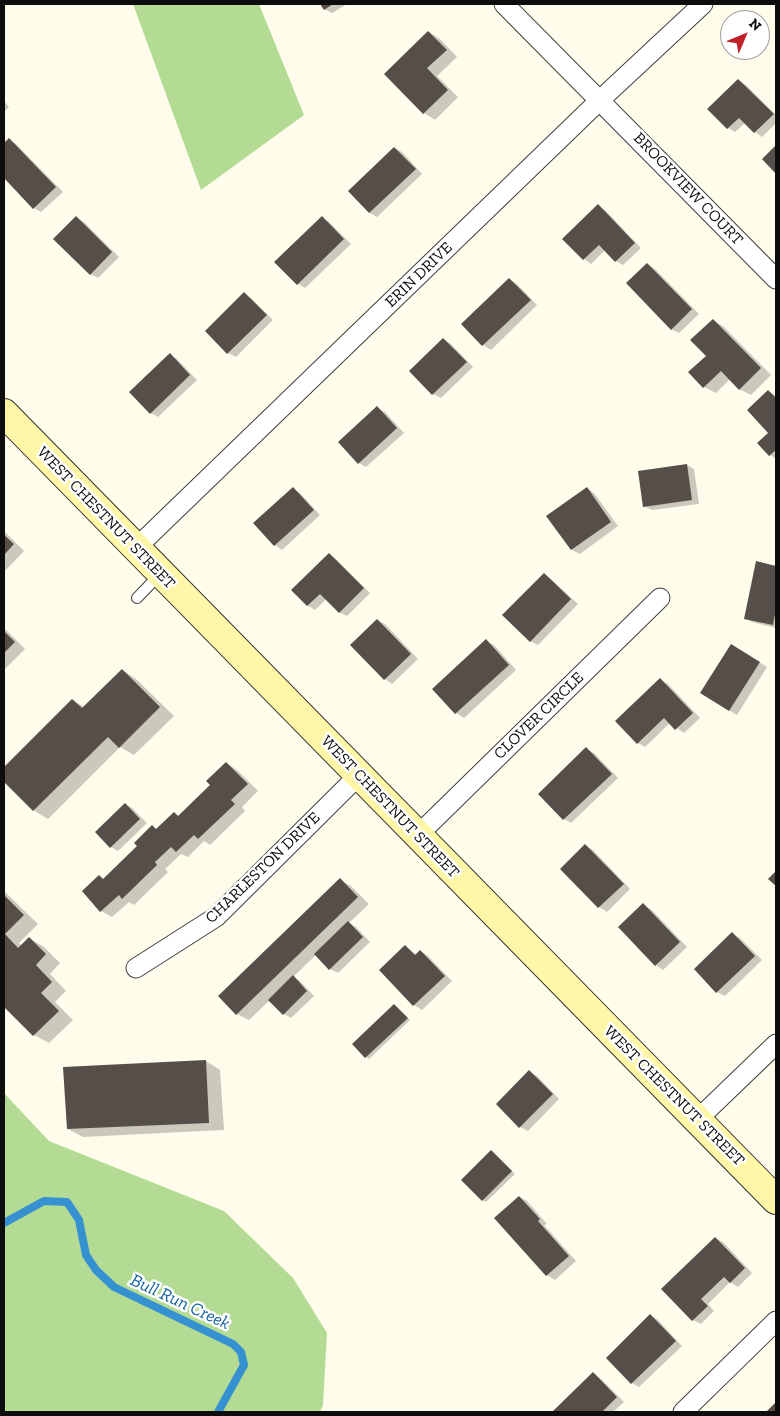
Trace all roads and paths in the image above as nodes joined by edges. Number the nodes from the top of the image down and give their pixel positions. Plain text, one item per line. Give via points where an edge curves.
1 (504, 4) edge
2 (703, 4) edge
3 (600, 100) junction
4 (776, 279) edge
5 (4, 413) edge
6 (136, 548) junction
7 (161, 574) junction
8 (136, 598) dead end
9 (660, 598) dead end
10 (359, 775) junction
11 (418, 835) junction
12 (136, 968) dead end
13 (776, 1044) edge
14 (697, 1120) junction
15 (776, 1200) edge
16 (776, 1321) edge
17 (683, 1412) edge

1 - 3 street, BROOKVIEW COURT
2 - 3 street, ERIN DRIVE
3 - 4 street, BROOKVIEW COURT
3 - 6 street, ERIN DRIVE
5 - 6 main road, WEST CHESTNUT STREET
6 - 7 main road, WEST CHESTNUT STREET
7 - 8 lane
7 - 10 main road, WEST CHESTNUT STREET
9 - 11 street, CLOVER CIRCLE
10 - 11 main road, WEST CHESTNUT STREET
10 - 12 street, CHARLESTON DRIVE via 216,917
11 - 14 main road, WEST CHESTNUT STREET
13 - 14 street
14 - 15 main road, WEST CHESTNUT STREET
16 - 17 street

